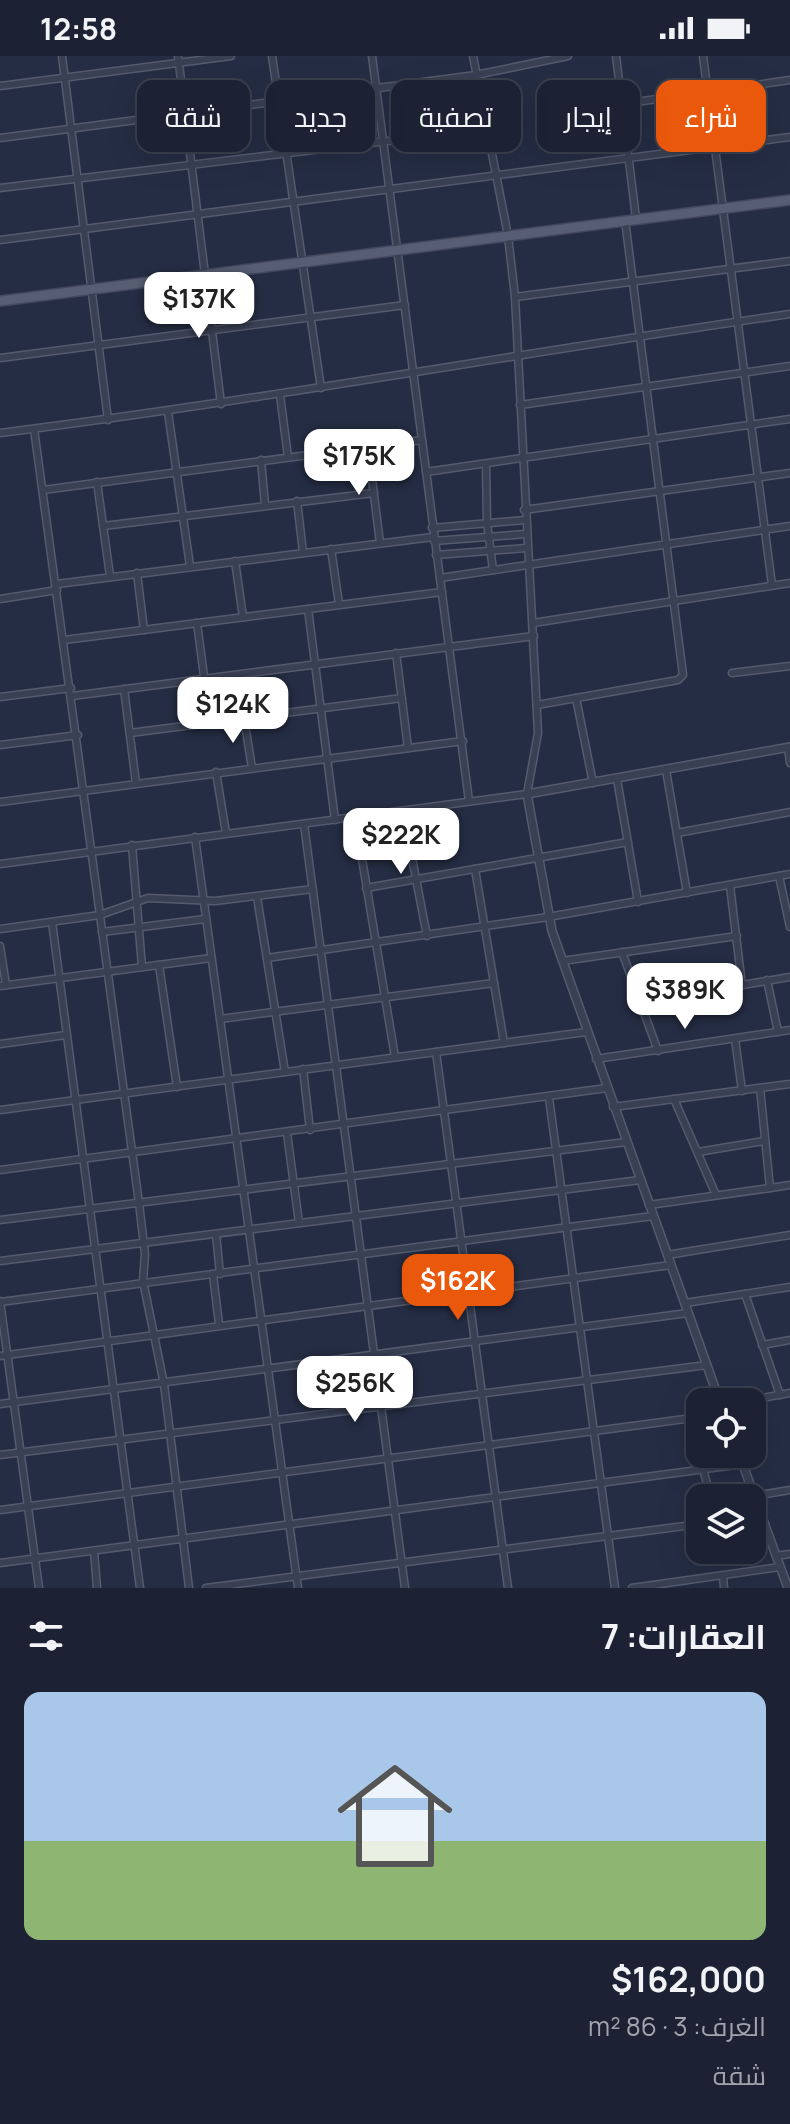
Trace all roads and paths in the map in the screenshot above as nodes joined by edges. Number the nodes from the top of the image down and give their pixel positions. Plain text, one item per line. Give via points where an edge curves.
1 (62, 56) edge
2 (231, 56) edge
3 (272, 56) edge
4 (372, 56) edge
5 (473, 56) edge
6 (568, 56) edge
7 (616, 56) edge
8 (703, 56) edge
9 (179, 60) edge
10 (476, 75) junction
11 (66, 78) junction
12 (181, 80) edge
13 (276, 80) edge
14 (374, 80) edge
15 (477, 80) edge
16 (619, 80) edge
17 (706, 80) edge
18 (790, 80) edge
19 (766, 84) edge
20 (0, 86) edge
21 (375, 88) joint
22 (137, 119) edge
23 (72, 128) junction
24 (790, 137) edge
25 (0, 138) edge
26 (766, 140) edge
27 (391, 141) edge
28 (383, 142) junction
29 (190, 152) edge
30 (492, 152) edge
31 (627, 152) edge
32 (672, 152) edge
33 (716, 152) edge
34 (286, 153) junction
35 (628, 158) junction
36 (192, 164) junction
37 (497, 175) junction
38 (78, 179) junction
39 (0, 188) edge
40 (390, 190) junction
41 (790, 200) edge
42 (294, 202) junction
43 (724, 207) junction
44 (199, 214) junction
45 (636, 218) junction
46 (625, 220) junction
47 (85, 227) junction
48 (508, 236) junction
49 (0, 240) edge
50 (398, 249) junction
51 (302, 261) junction
52 (790, 261) edge
53 (732, 268) junction
54 (206, 274) junction
55 (631, 282) junction
56 (93, 289) junction
57 (515, 297) junction
58 (0, 301) edge
59 (405, 305) junction
60 (790, 314) edge
61 (309, 317) junction
62 (738, 321) junction
63 (213, 328) junction
64 (638, 336) junction
65 (99, 344) junction
66 (518, 353) junction
67 (0, 358) edge
68 (790, 366) edge
69 (745, 372) junction
70 (412, 373) junction
71 (645, 387) junction
72 (321, 388) junction
73 (280, 395) junction
74 (221, 404) junction
75 (520, 405) junction
76 (168, 412) junction
77 (790, 419) edge
78 (108, 420) junction
79 (752, 425) junction
80 (34, 429) junction
81 (0, 433) edge
82 (422, 440) junction
83 (652, 440) junction
84 (368, 447) junction
85 (288, 457) junction
86 (522, 459) junction
87 (261, 460) junction
88 (486, 464) junction
89 (177, 471) junction
90 (426, 472) junction
91 (790, 473) edge
92 (759, 478) junction
93 (97, 482) junction
94 (43, 490) junction
95 (659, 492) junction
96 (374, 493) junction
97 (297, 501) junction
98 (265, 505) junction
99 (524, 510) junction
100 (184, 515) junction
101 (525, 520) junction
102 (487, 523) junction
103 (103, 526) junction
104 (790, 526) edge
105 (432, 528) junction
106 (765, 529) junction
107 (526, 534) junction
108 (488, 537) junction
109 (434, 539) junction
110 (666, 542) junction
111 (380, 543) junction
112 (526, 548) junction
113 (331, 549) junction
114 (303, 552) junction
115 (490, 552) junction
116 (436, 555) junction
117 (235, 561) junction
118 (527, 565) junction
119 (190, 566) junction
120 (493, 570) junction
121 (137, 573) junction
122 (110, 576) junction
123 (440, 578) junction
124 (790, 583) edge
125 (772, 585) junction
126 (57, 587) junction
127 (442, 592) junction
128 (0, 599) edge
129 (673, 599) junction
130 (339, 604) junction
131 (308, 609) junction
132 (243, 617) junction
133 (197, 623) junction
134 (533, 623) junction
135 (144, 630) junction
136 (534, 636) junction
137 (64, 640) junction
138 (450, 646) junction
139 (396, 653) junction
140 (315, 663) junction
141 (790, 666) edge
142 (732, 673) dead end
143 (204, 678) junction
144 (124, 689) junction
145 (72, 692) junction
146 (0, 697) edge
147 (402, 698) junction
148 (576, 698) junction
149 (537, 705) junction
150 (321, 708) junction
151 (244, 718) junction
152 (210, 722) junction
153 (130, 733) junction
154 (78, 735) junction
155 (463, 741) junction
156 (0, 745) edge
157 (789, 747) edge
158 (408, 748) junction
159 (328, 758) junction
160 (790, 763) edge
161 (252, 768) junction
162 (666, 770) junction
163 (216, 772) junction
164 (617, 779) junction
165 (136, 783) junction
166 (593, 783) junction
167 (85, 790) junction
168 (527, 794) junction
169 (469, 801) junction
170 (0, 802) edge
171 (403, 811) junction
172 (790, 812) edge
173 (355, 817) junction
174 (335, 820) junction
175 (304, 824) junction
176 (226, 833) junction
177 (677, 833) junction
178 (195, 837) junction
179 (628, 842) junction
180 (132, 845) junction
181 (93, 850) junction
182 (0, 854) edge
183 (537, 858) junction
184 (1, 864) edge
185 (475, 869) junction
186 (790, 874) edge
187 (779, 876) junction
188 (417, 879) junction
189 (730, 886) junction
190 (366, 888) junction
191 (313, 889) junction
192 (687, 893) junction
193 (257, 897) junction
194 (137, 901) junction
195 (203, 902) junction
196 (638, 902) junction
197 (100, 915) junction
198 (548, 917) junction
199 (205, 919) junction
200 (52, 922) junction
201 (484, 927) junction
202 (790, 927) edge
203 (139, 928) junction
204 (0, 929) edge
205 (102, 932) junction
206 (427, 936) junction
207 (737, 936) junction
208 (376, 944) junction
209 (0, 946) edge
210 (321, 951) junction
211 (622, 952) junction
212 (211, 958) junction
213 (267, 958) junction
214 (562, 961) junction
215 (159, 965) junction
216 (142, 967) junction
217 (107, 972) junction
218 (790, 977) edge
219 (59, 978) junction
220 (767, 980) junction
221 (494, 983) junction
222 (742, 985) junction
223 (3, 986) edge
224 (385, 996) junction
225 (641, 1002) junction
226 (328, 1004) junction
227 (276, 1011) junction
228 (220, 1019) junction
229 (790, 1030) edge
230 (586, 1032) junction
231 (778, 1032) junction
232 (66, 1035) junction
233 (735, 1039) junction
234 (504, 1043) junction
235 (0, 1044) edge
236 (658, 1051) junction
237 (436, 1052) junction
238 (395, 1057) junction
239 (596, 1059) junction
240 (335, 1065) junction
241 (303, 1069) junction
242 (285, 1072) junction
243 (230, 1079) junction
244 (790, 1084) edge
245 (177, 1087) junction
246 (607, 1088) junction
247 (760, 1088) junction
248 (742, 1091) junction
249 (124, 1093) junction
250 (549, 1098) junction
251 (674, 1099) junction
252 (76, 1100) junction
253 (613, 1107) junction
254 (0, 1110) edge
255 (445, 1112) junction
256 (342, 1126) junction
257 (310, 1130) junction
258 (287, 1133) junction
259 (238, 1139) junction
260 (764, 1141) junction
261 (626, 1142) junction
262 (556, 1149) junction
263 (698, 1152) junction
264 (132, 1153) junction
265 (84, 1159) junction
266 (452, 1162) junction
267 (0, 1170) edge
268 (348, 1175) junction
269 (640, 1180) junction
270 (294, 1182) junction
271 (790, 1185) edge
272 (770, 1188) junction
273 (244, 1189) junction
274 (562, 1189) junction
275 (716, 1195) junction
276 (458, 1202) junction
277 (139, 1203) junction
278 (649, 1205) junction
279 (91, 1209) junction
280 (354, 1215) junction
281 (653, 1216) junction
282 (0, 1220) edge
283 (299, 1223) junction
284 (249, 1230) junction
285 (567, 1230) junction
286 (216, 1234) junction
287 (790, 1235) edge
288 (144, 1242) junction
289 (464, 1243) junction
290 (96, 1249) junction
291 (667, 1255) junction
292 (360, 1256) junction
293 (0, 1261) edge
294 (671, 1265) junction
295 (254, 1270) junction
296 (217, 1274) junction
297 (573, 1278) junction
298 (143, 1285) junction
299 (790, 1287) edge
300 (101, 1288) junction
301 (470, 1292) junction
302 (745, 1294) junction
303 (0, 1302) edge
304 (685, 1303) junction
305 (367, 1305) junction
306 (688, 1313) junction
307 (261, 1319) junction
308 (219, 1324) junction
309 (578, 1328) junction
310 (156, 1333) junction
311 (109, 1340) junction
312 (790, 1340) edge
313 (476, 1341) junction
314 (762, 1345) junction
315 (4, 1356) edge
316 (374, 1356) junction
317 (707, 1365) junction
318 (268, 1370) junction
319 (585, 1379) junction
320 (164, 1384) junction
321 (715, 1388) edge
322 (115, 1390) junction
323 (482, 1392) junction
324 (790, 1393) edge
325 (780, 1395) junction
326 (766, 1397) edge
327 (15, 1402) junction
328 (0, 1404) edge
329 (381, 1406) junction
330 (275, 1419) junction
331 (686, 1419) edge
332 (592, 1432) junction
333 (170, 1433) junction
334 (122, 1439) junction
335 (489, 1445) junction
336 (21, 1452) junction
337 (0, 1455) edge
338 (388, 1458) junction
339 (711, 1468) edge
340 (703, 1469) junction
341 (282, 1473) junction
342 (601, 1482) junction
343 (707, 1484) edge
344 (177, 1487) junction
345 (790, 1490) edge
346 (128, 1493) junction
347 (766, 1494) edge
348 (496, 1497) junction
349 (28, 1506) junction
350 (0, 1510) edge
351 (395, 1510) junction
352 (289, 1525) junction
353 (686, 1526) edge
354 (766, 1528) edge
355 (609, 1535) junction
356 (184, 1539) junction
357 (135, 1546) junction
358 (503, 1549) junction
359 (94, 1551) junction
360 (790, 1554) edge
361 (776, 1556) junction
362 (35, 1558) junction
363 (401, 1562) junction
364 (0, 1563) edge
365 (780, 1567) junction
366 (723, 1576) junction
367 (297, 1577) junction
368 (39, 1588) edge
369 (97, 1588) edge
370 (140, 1588) edge
371 (189, 1588) edge
372 (206, 1588) edge
373 (298, 1588) edge
374 (405, 1588) edge
375 (508, 1588) edge
376 (615, 1588) edge
377 (632, 1588) edge
378 (724, 1588) edge
379 (788, 1588) edge

1 - 11 street
2 - 9 street
3 - 13 street
4 - 14 street
5 - 10 street
6 - 10 street
7 - 16 street
8 - 17 street
9 - 11 street
9 - 12 street
10 - 15 street
10 - 21 street
11 - 20 street
11 - 23 street
18 - 19 street
21 - 28 street
22 - 23 street
23 - 25 street
23 - 38 street
24 - 26 street
27 - 28 street
28 - 34 street
28 - 40 street
29 - 36 street
30 - 37 street
31 - 35 street
32 - 35 street
33 - 43 street
34 - 36 street
34 - 42 street
35 - 37 street
35 - 45 street
36 - 38 street
36 - 44 street
37 - 40 street
37 - 48 street
38 - 39 street
38 - 47 street
40 - 42 street
40 - 50 street
41 - 43 main road
42 - 44 street
42 - 51 street
43 - 45 main road
43 - 53 street
44 - 47 street
44 - 54 street
45 - 46 main road
46 - 48 main road
46 - 55 street
47 - 49 street
47 - 56 street
48 - 50 main road
48 - 57 street
50 - 51 main road
50 - 59 street
51 - 54 main road
51 - 61 street
52 - 53 street
53 - 55 street
53 - 62 street
54 - 56 main road
54 - 63 street
55 - 57 street
55 - 64 street
56 - 58 main road
56 - 65 street
57 - 66 street
59 - 61 street
59 - 70 street
60 - 62 street
61 - 63 street
61 - 72 street
62 - 64 street
62 - 69 street
63 - 65 street
63 - 74 street
64 - 66 street
64 - 71 street
65 - 67 street
65 - 78 street
66 - 70 street
66 - 75 street
68 - 69 street
69 - 71 street
69 - 79 street
70 - 72 street
70 - 82 street
71 - 75 street
71 - 83 street
72 - 73 street
73 - 74 street
73 - 85 street
74 - 76 street
75 - 86 street
76 - 78 street
76 - 89 street
77 - 79 street
78 - 80 street
79 - 83 street
79 - 92 street
80 - 81 street
80 - 94 street
82 - 84 street
82 - 90 street
83 - 86 street
83 - 95 street
84 - 85 street
84 - 96 street
85 - 87 street
86 - 88 street
86 - 99 street
87 - 89 street
87 - 98 street
88 - 90 street
88 - 102 street
89 - 93 street
89 - 100 street
90 - 105 street
91 - 92 street
92 - 95 street
92 - 106 street
93 - 94 street
93 - 103 street
94 - 126 street
95 - 99 street
95 - 110 street
96 - 97 street
96 - 111 street
97 - 98 street
97 - 114 street
98 - 100 street
99 - 101 street
100 - 103 street
100 - 119 street
101 - 102 street
101 - 107 street
102 - 105 street
102 - 108 street
103 - 122 street
104 - 106 street
105 - 109 street
106 - 110 street
106 - 125 street
107 - 108 street
107 - 112 street
108 - 109 street
108 - 115 street
109 - 111 street
109 - 116 street
110 - 118 street
110 - 129 street
111 - 113 street
112 - 115 street
112 - 118 street
113 - 114 street
113 - 130 street
114 - 117 street
115 - 116 street
115 - 120 street
116 - 123 street
117 - 119 street
117 - 132 street
118 - 120 street
118 - 134 street
119 - 121 street
120 - 123 street
121 - 122 street
121 - 135 street
122 - 126 street
123 - 127 street
124 - 125 street
125 - 129 street
126 - 128 street
126 - 137 street
127 - 130 street
127 - 138 street
129 - 134 street
129 - 148 street via 681,678
130 - 131 street
131 - 132 street
131 - 140 street
132 - 133 street
133 - 135 street
133 - 143 street
134 - 136 street
135 - 137 street
136 - 138 street
136 - 149 street
137 - 145 street
138 - 139 street
138 - 155 street
139 - 140 street
139 - 147 street
140 - 143 street
140 - 150 street
141 - 142 street
143 - 144 street
143 - 152 street
144 - 145 street
144 - 153 street
145 - 146 street
145 - 154 street
147 - 150 street
147 - 158 street
148 - 149 street
148 - 166 street
149 - 168 street via 537,749
150 - 151 street
150 - 159 street
151 - 152 street
151 - 161 street
152 - 153 street
153 - 165 street
154 - 156 street
154 - 167 street
155 - 158 street
155 - 169 street
157 - 160 street
157 - 162 street
158 - 159 street
159 - 161 street
159 - 174 street
161 - 163 street
162 - 164 street
162 - 177 street
163 - 165 street
163 - 176 street
164 - 166 street
164 - 179 street
165 - 167 street
166 - 168 street
167 - 170 street
167 - 181 street
168 - 169 street
168 - 183 street
169 - 171 street
171 - 173 street
171 - 188 street
172 - 177 street
173 - 174 street
173 - 190 street
174 - 175 street
175 - 176 street
175 - 191 street
176 - 178 street
177 - 192 street
178 - 180 street
178 - 195 street
179 - 183 street
179 - 196 street
180 - 181 street
180 - 194 street
181 - 184 street
181 - 197 street
182 - 184 street
183 - 185 street
183 - 198 street
185 - 188 street
185 - 201 street
186 - 187 street
187 - 189 street
187 - 202 street
188 - 190 street
188 - 206 street
189 - 192 street
189 - 207 street
190 - 208 street
191 - 193 street
191 - 210 street
192 - 196 street
193 - 195 street
193 - 213 street
194 - 195 street via 159,897
194 - 197 street
194 - 203 street
195 - 199 street
196 - 198 street
197 - 200 street
197 - 205 street
198 - 201 street
198 - 214 street
199 - 203 street
199 - 212 street
200 - 204 street
200 - 219 street
201 - 206 street
201 - 221 street
203 - 205 street
203 - 216 street
205 - 217 street
206 - 208 street
207 - 211 street
207 - 222 street
208 - 210 street
208 - 224 street
209 - 223 street
210 - 213 street
210 - 226 street
211 - 214 street
211 - 225 street
212 - 215 street
212 - 228 street
213 - 227 street
214 - 230 street
215 - 216 street
215 - 245 street
216 - 217 street
217 - 219 street
217 - 249 street
218 - 220 street
219 - 223 street
219 - 232 street
220 - 222 street
220 - 231 street
221 - 224 street
221 - 234 street
222 - 225 street
224 - 226 street
224 - 238 street
225 - 236 street
226 - 227 street
226 - 240 street
227 - 228 street
227 - 242 street
228 - 243 street
229 - 231 street
230 - 234 street
230 - 239 street
231 - 233 street
232 - 235 street
232 - 252 street
233 - 236 street
233 - 248 street
234 - 237 street
236 - 239 street
237 - 238 street
237 - 255 street
238 - 240 street
239 - 246 street
240 - 241 street
240 - 256 street
241 - 242 street
241 - 257 street
242 - 243 street
243 - 245 street
243 - 259 street
244 - 247 street
245 - 249 street
246 - 250 street
246 - 253 street
247 - 248 street
247 - 260 street
248 - 251 street
249 - 252 street
249 - 264 street
250 - 255 street
250 - 262 street
251 - 253 street
251 - 263 street
252 - 254 street
252 - 265 street
253 - 261 street
255 - 256 street
255 - 266 street
256 - 257 street
256 - 268 street
257 - 258 street
258 - 259 street
258 - 270 street
259 - 264 street
259 - 273 street
260 - 263 street
260 - 272 street
261 - 262 street
261 - 269 street
262 - 266 street
262 - 274 street
263 - 275 street
264 - 265 street
264 - 277 street
265 - 267 street
265 - 279 street
266 - 268 street
266 - 276 street
268 - 270 street
268 - 280 street
269 - 274 street
269 - 278 street
270 - 273 street
270 - 283 street
271 - 272 street
272 - 275 street
273 - 277 street
273 - 284 street
274 - 276 street
274 - 285 street
275 - 278 street
276 - 280 street
276 - 289 street
277 - 279 street
277 - 288 street
278 - 281 street
279 - 282 street
279 - 290 street
280 - 283 street
280 - 292 street
281 - 285 street
281 - 291 street
283 - 284 street
284 - 286 street
284 - 295 street
285 - 289 street
285 - 297 street
286 - 288 street
286 - 296 street
287 - 291 street
288 - 290 street
288 - 298 street
289 - 292 street
289 - 301 street
290 - 293 street
290 - 300 street
291 - 294 street
292 - 295 street
292 - 305 street
294 - 297 street
294 - 304 street
295 - 296 street
295 - 307 street
296 - 298 street
296 - 308 street
297 - 301 street
297 - 309 street
298 - 300 street
298 - 310 street
299 - 302 street
300 - 303 street
300 - 311 street
301 - 305 street
301 - 313 street
302 - 304 street
302 - 314 street
303 - 315 street
304 - 306 street
305 - 307 street
305 - 316 street
306 - 309 street
306 - 317 street
307 - 308 street
307 - 318 street
308 - 310 street
309 - 313 street
309 - 319 street
310 - 311 street
310 - 320 street
311 - 315 street
311 - 322 street
312 - 314 street
313 - 316 street
313 - 323 street
314 - 325 street
315 - 327 street
316 - 318 street
316 - 329 street
317 - 319 street
317 - 321 street
318 - 320 street
318 - 330 street
319 - 323 street
319 - 332 street
320 - 322 street
320 - 333 street
322 - 327 street
322 - 334 street
323 - 329 street
323 - 335 street
324 - 325 street
325 - 326 street
327 - 328 street
327 - 336 street
329 - 330 street
329 - 338 street
330 - 333 street
330 - 341 street
331 - 332 street
332 - 335 street
332 - 342 street
333 - 334 street
333 - 344 street
334 - 336 street
334 - 346 street
335 - 338 street
335 - 348 street
336 - 337 street
336 - 349 street
338 - 341 street
338 - 351 street
339 - 340 street
340 - 342 street
340 - 343 street
341 - 344 street
341 - 352 street
342 - 348 street
342 - 355 street
344 - 346 street
344 - 356 street
345 - 347 street
346 - 349 street
346 - 357 street
348 - 351 street
348 - 358 street
349 - 350 street
349 - 362 street
351 - 352 street
351 - 363 street
352 - 356 street
352 - 367 street
353 - 355 street
354 - 361 street
355 - 358 street
355 - 376 street
356 - 357 street
356 - 371 street
357 - 359 street
357 - 370 street
358 - 363 street
358 - 375 street
359 - 362 street
359 - 369 street
360 - 361 street
361 - 365 street
362 - 364 street
362 - 368 street
363 - 367 street
363 - 374 street
365 - 366 street
365 - 379 street
366 - 377 street
366 - 378 street
367 - 372 street
367 - 373 street

